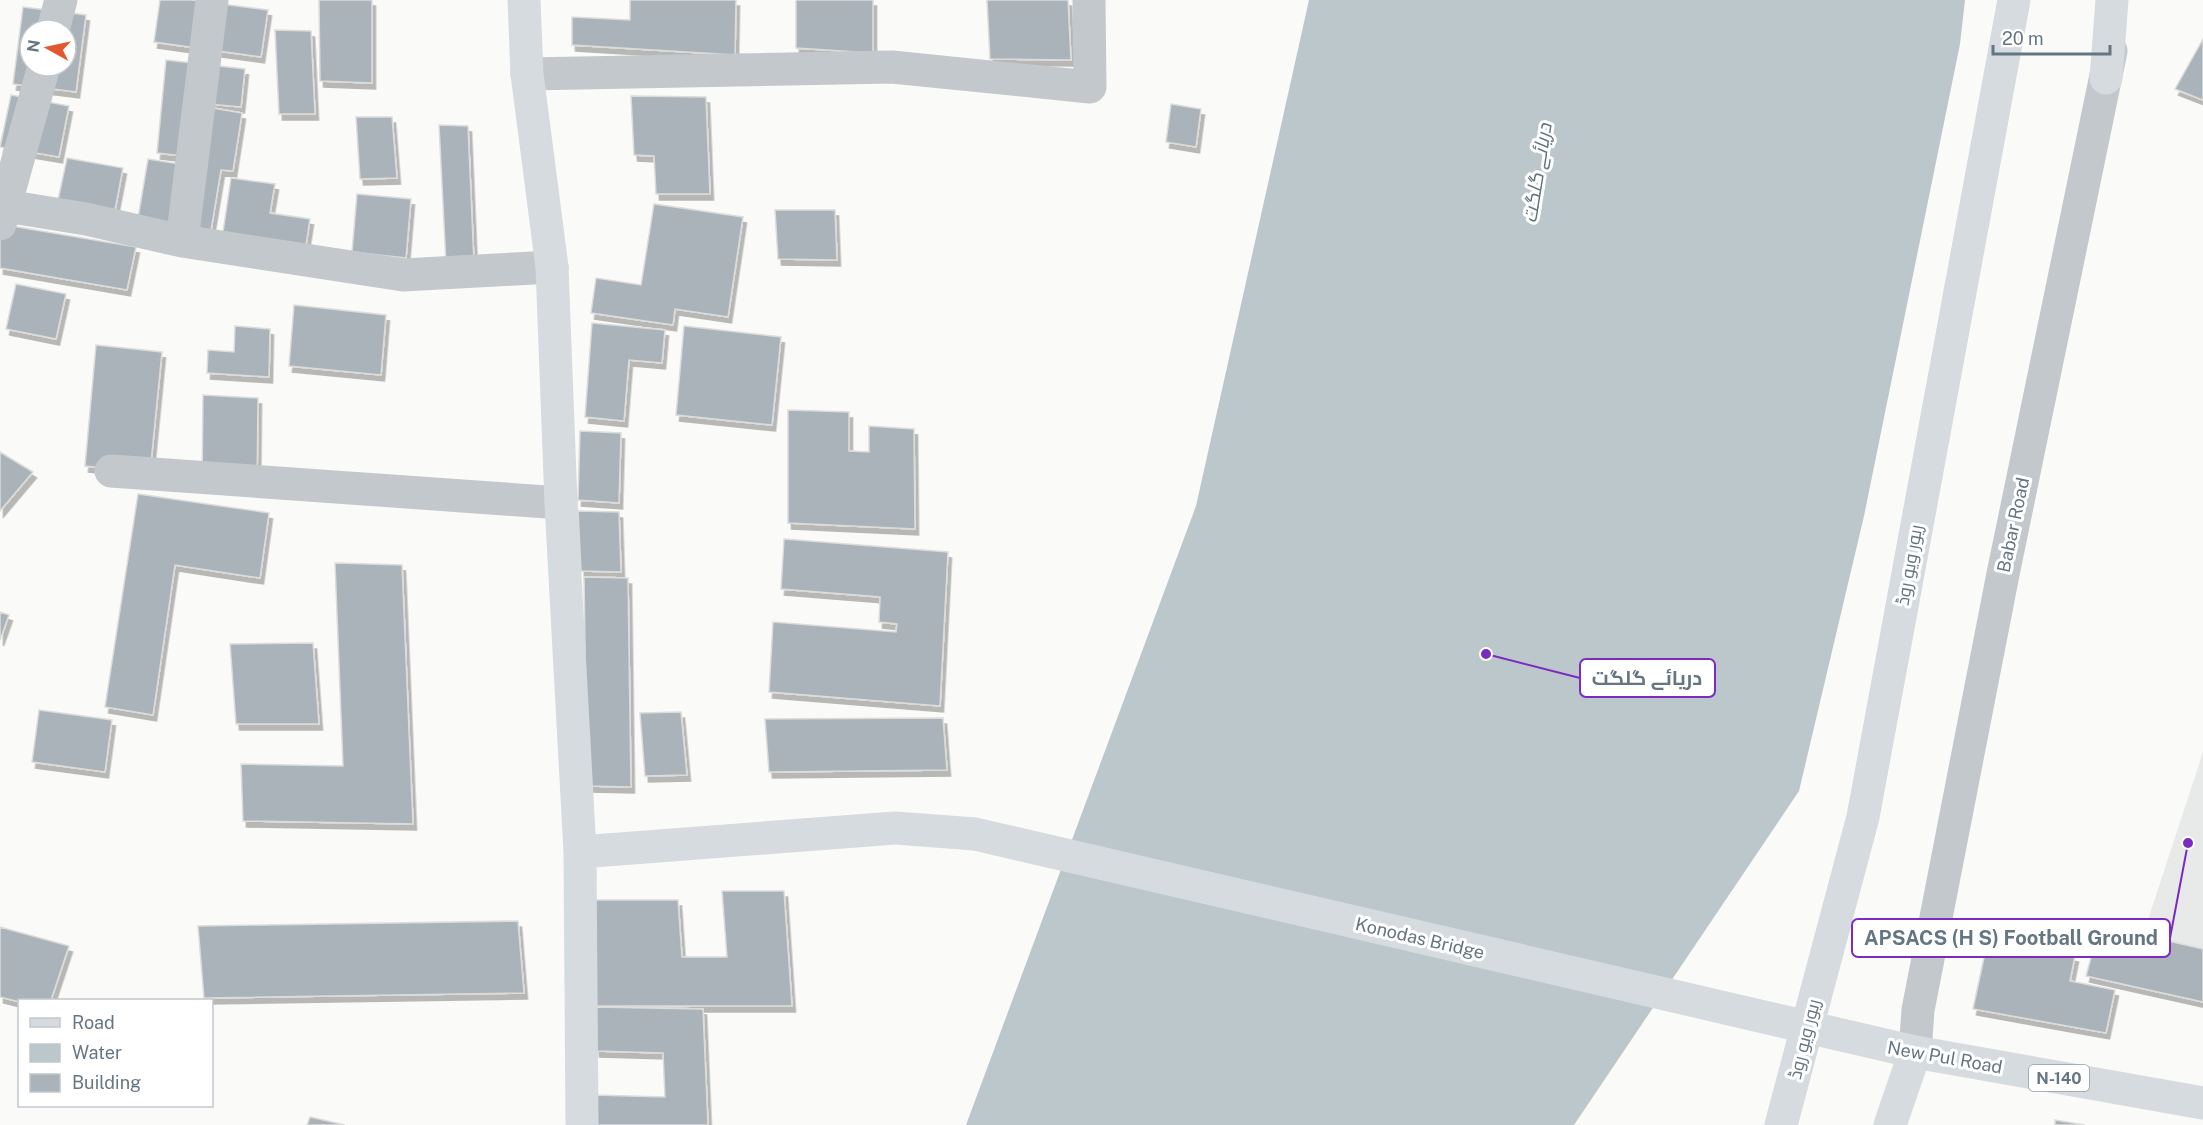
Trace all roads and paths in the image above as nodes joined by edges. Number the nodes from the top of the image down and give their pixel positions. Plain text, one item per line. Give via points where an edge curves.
1 (61, 0) edge
2 (212, 0) edge
3 (524, 0) edge
4 (1089, 0) edge
5 (2014, 0) edge
6 (2112, 0) edge
7 (2121, 0) edge
8 (56, 18) edge
9 (527, 74) junction
10 (41, 78) edge
11 (2106, 78) junction
12 (2, 212) edge
13 (183, 242) junction
14 (552, 267) junction
15 (111, 471) dead end
16 (561, 503) junction
17 (580, 852) junction
18 (1865, 1042) joint
19 (1915, 1052) junction
20 (2203, 1103) edge
21 (582, 1125) edge
22 (1781, 1125) edge
23 (1890, 1125) edge

1 - 8 street
2 - 13 street
3 - 9 main road
4 - 9 street via 1090,87 892,67
5 - 22 main road, ریور ویو روڈ via 1863,817
6 - 11 main road
7 - 11 street, Babar Road
9 - 14 main road
10 - 12 street
11 - 19 street, Babar Road via 2002,574 1918,1010
12 - 13 street via 86,219
13 - 14 street via 403,275
14 - 16 main road
15 - 16 street
16 - 17 main road
17 - 18 main road, Konodas Bridge via 895,828 975,834
17 - 21 main road
18 - 19 main road, New Pul Road
19 - 20 main road, New Pul Road / N-140
19 - 23 main road

